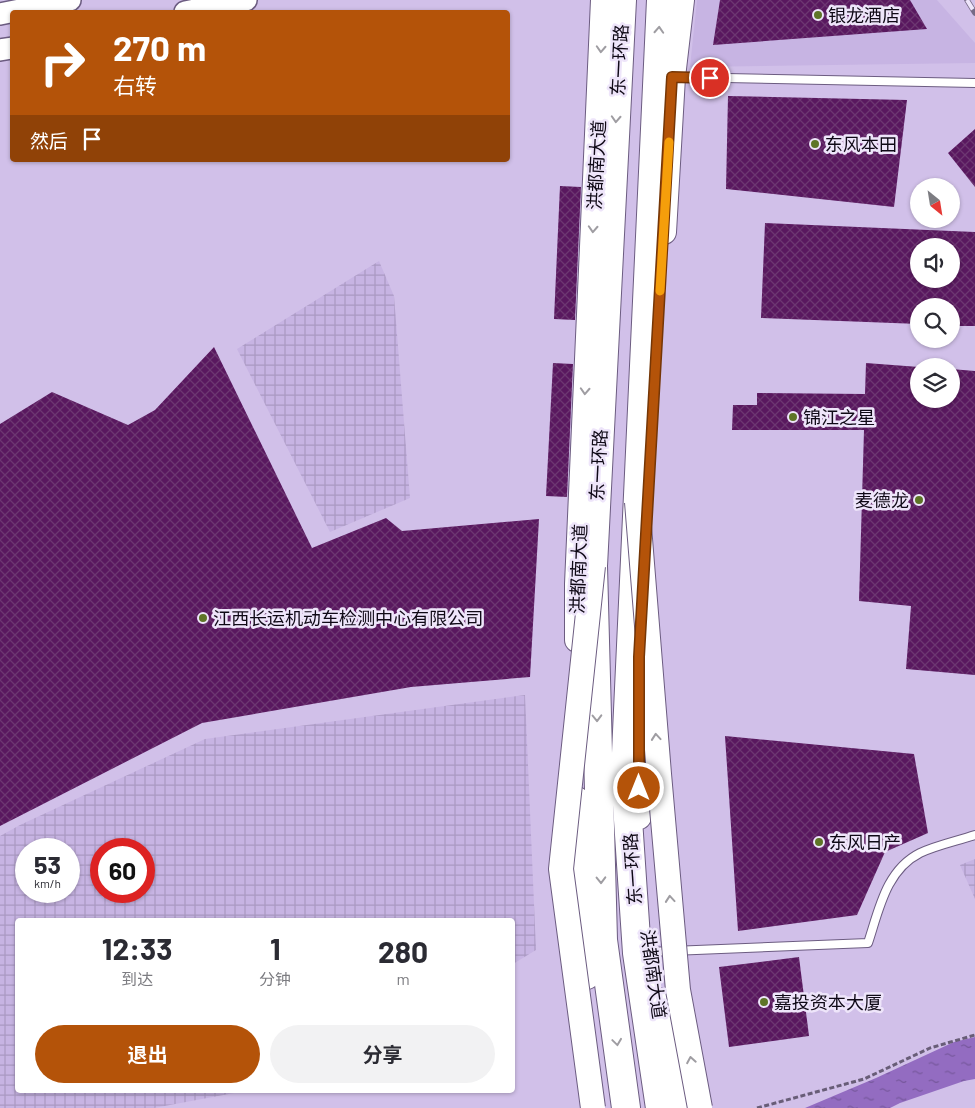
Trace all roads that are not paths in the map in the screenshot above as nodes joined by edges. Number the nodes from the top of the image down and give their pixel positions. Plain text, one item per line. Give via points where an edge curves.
1 (70, 0) edge
2 (246, 0) edge
3 (603, 0) edge
4 (622, 0) edge
5 (661, 0) edge
6 (682, 0) edge
7 (20, 10) edge
8 (195, 10) edge
9 (672, 77) junction
10 (975, 83) edge
11 (637, 502) junction
12 (593, 566) junction
13 (975, 835) edge
14 (647, 952) junction
15 (592, 1108) edge
16 (603, 1108) edge
17 (626, 1108) edge
18 (660, 1108) edge
19 (677, 1108) edge
20 (700, 1108) edge

1 - 7 street
2 - 8 street
3 -> 16 main road, 洪都南大道 via 577,574 578,850 584,949
4 -> 12 highway, 东一环路
11 -> 5 highway, 东一环路
6 - 9 main road, 洪都南大道
9 - 10 lane
9 - 14 main road, 洪都南大道 via 639,657 640,825
11 - 18 highway, 东一环路, bridge via 626,775 637,953
20 -> 11 main road, bridge via 678,990
12 - 15 main road, bridge via 561,869
12 -> 17 highway, 东一环路, bridge via 603,940
13 - 14 lane via 921,853 903,864 886,889 868,943
14 - 19 main road, 洪都南大道

